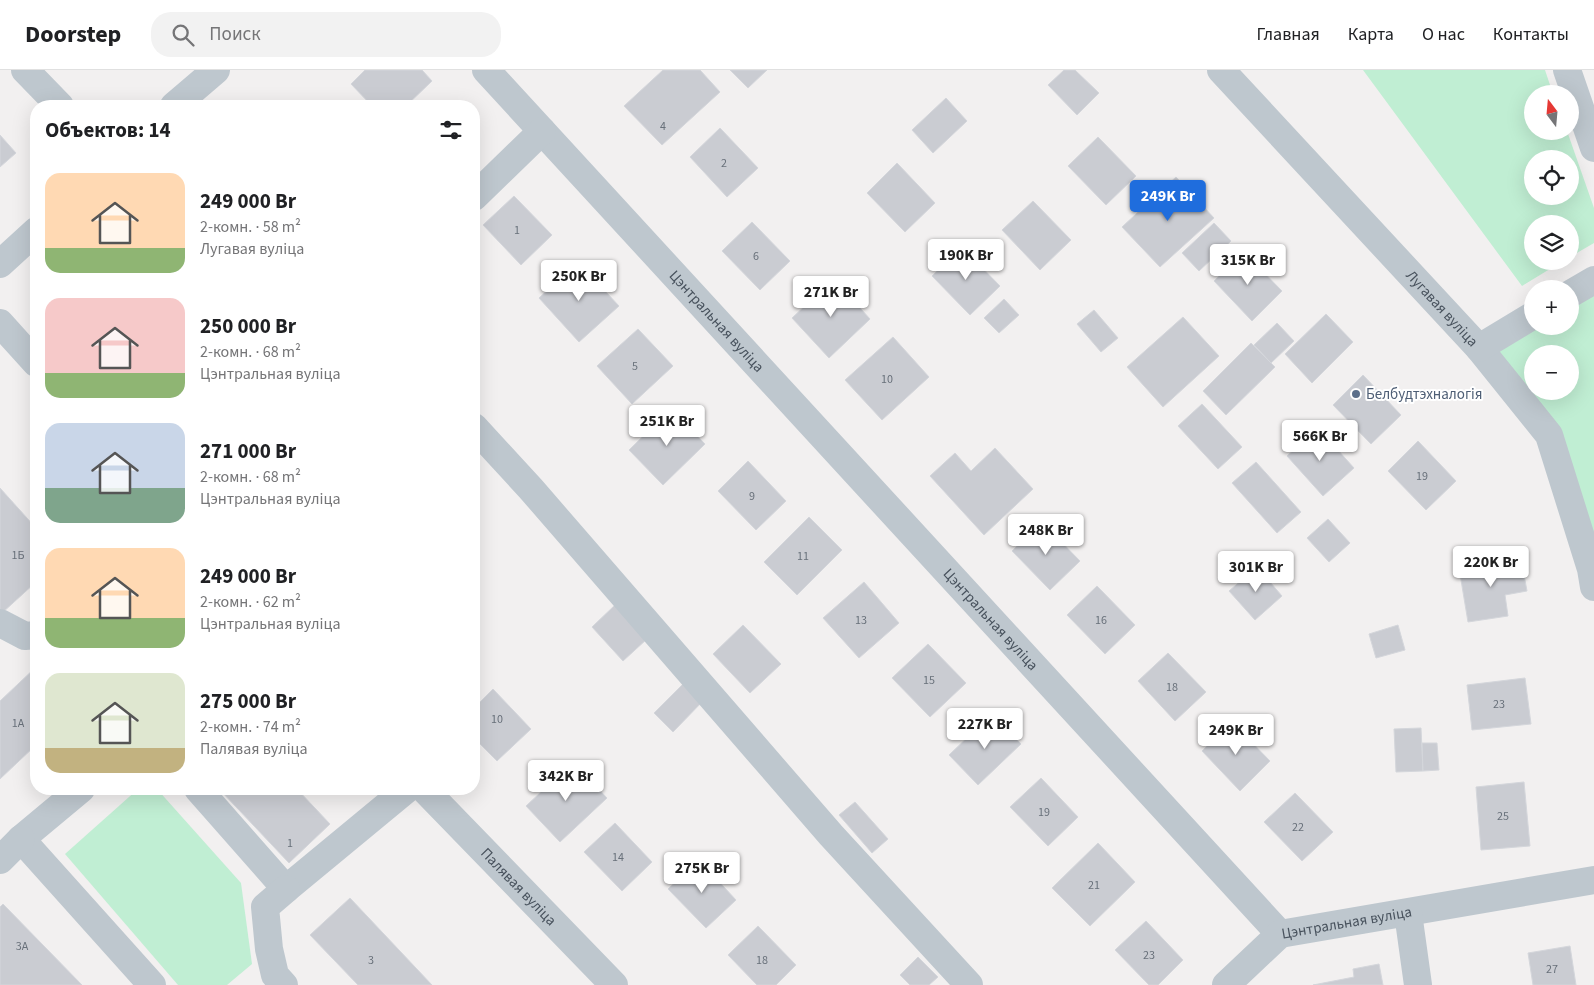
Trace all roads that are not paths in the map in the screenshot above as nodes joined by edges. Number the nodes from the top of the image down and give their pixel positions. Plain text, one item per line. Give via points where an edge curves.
1 (25, 70) edge
2 (216, 70) edge
3 (486, 70) edge
4 (1221, 70) edge
5 (1567, 70) edge
6 (54, 100) edge
7 (181, 100) edge
8 (542, 132) junction
9 (1594, 148) edge
10 (480, 191) edge
11 (30, 236) edge
12 (0, 264) edge
13 (1594, 280) edge
14 (1579, 289) edge
15 (1524, 321) edge
16 (0, 323) edge
17 (1480, 348) junction
18 (30, 356) edge
19 (480, 434) edge
20 (1594, 587) edge
21 (0, 623) edge
22 (30, 636) edge
23 (74, 795) edge
24 (203, 795) edge
25 (399, 795) edge
26 (430, 795) edge
27 (21, 840) junction
28 (0, 860) edge
29 (1594, 880) edge
30 (286, 889) junction
31 (1408, 912) junction
32 (1280, 934) junction
33 (274, 982) edge
34 (152, 985) edge
35 (614, 985) edge
36 (969, 985) edge
37 (1226, 985) edge
38 (1418, 985) edge

1 - 6 street
2 - 7 street
3 - 8 street, Цэнтральная вуліца
4 - 17 street, Лугавая вуліца
5 - 9 street
8 - 10 street
8 - 32 street, Цэнтральная вуліца
11 - 12 street
13 - 14 street
15 - 17 street
16 - 18 street
17 - 20 street, Лугавая вуліца via 1549,435
19 - 36 street via 830,835
21 - 22 street
23 - 27 street
24 - 30 street
25 - 30 street
26 - 35 street, Палявая вуліца
27 - 28 street
27 - 34 street
29 - 31 street, Цэнтральная вуліца
30 - 33 street via 265,907
31 - 32 street, Цэнтральная вуліца
31 - 38 street
32 - 37 street

